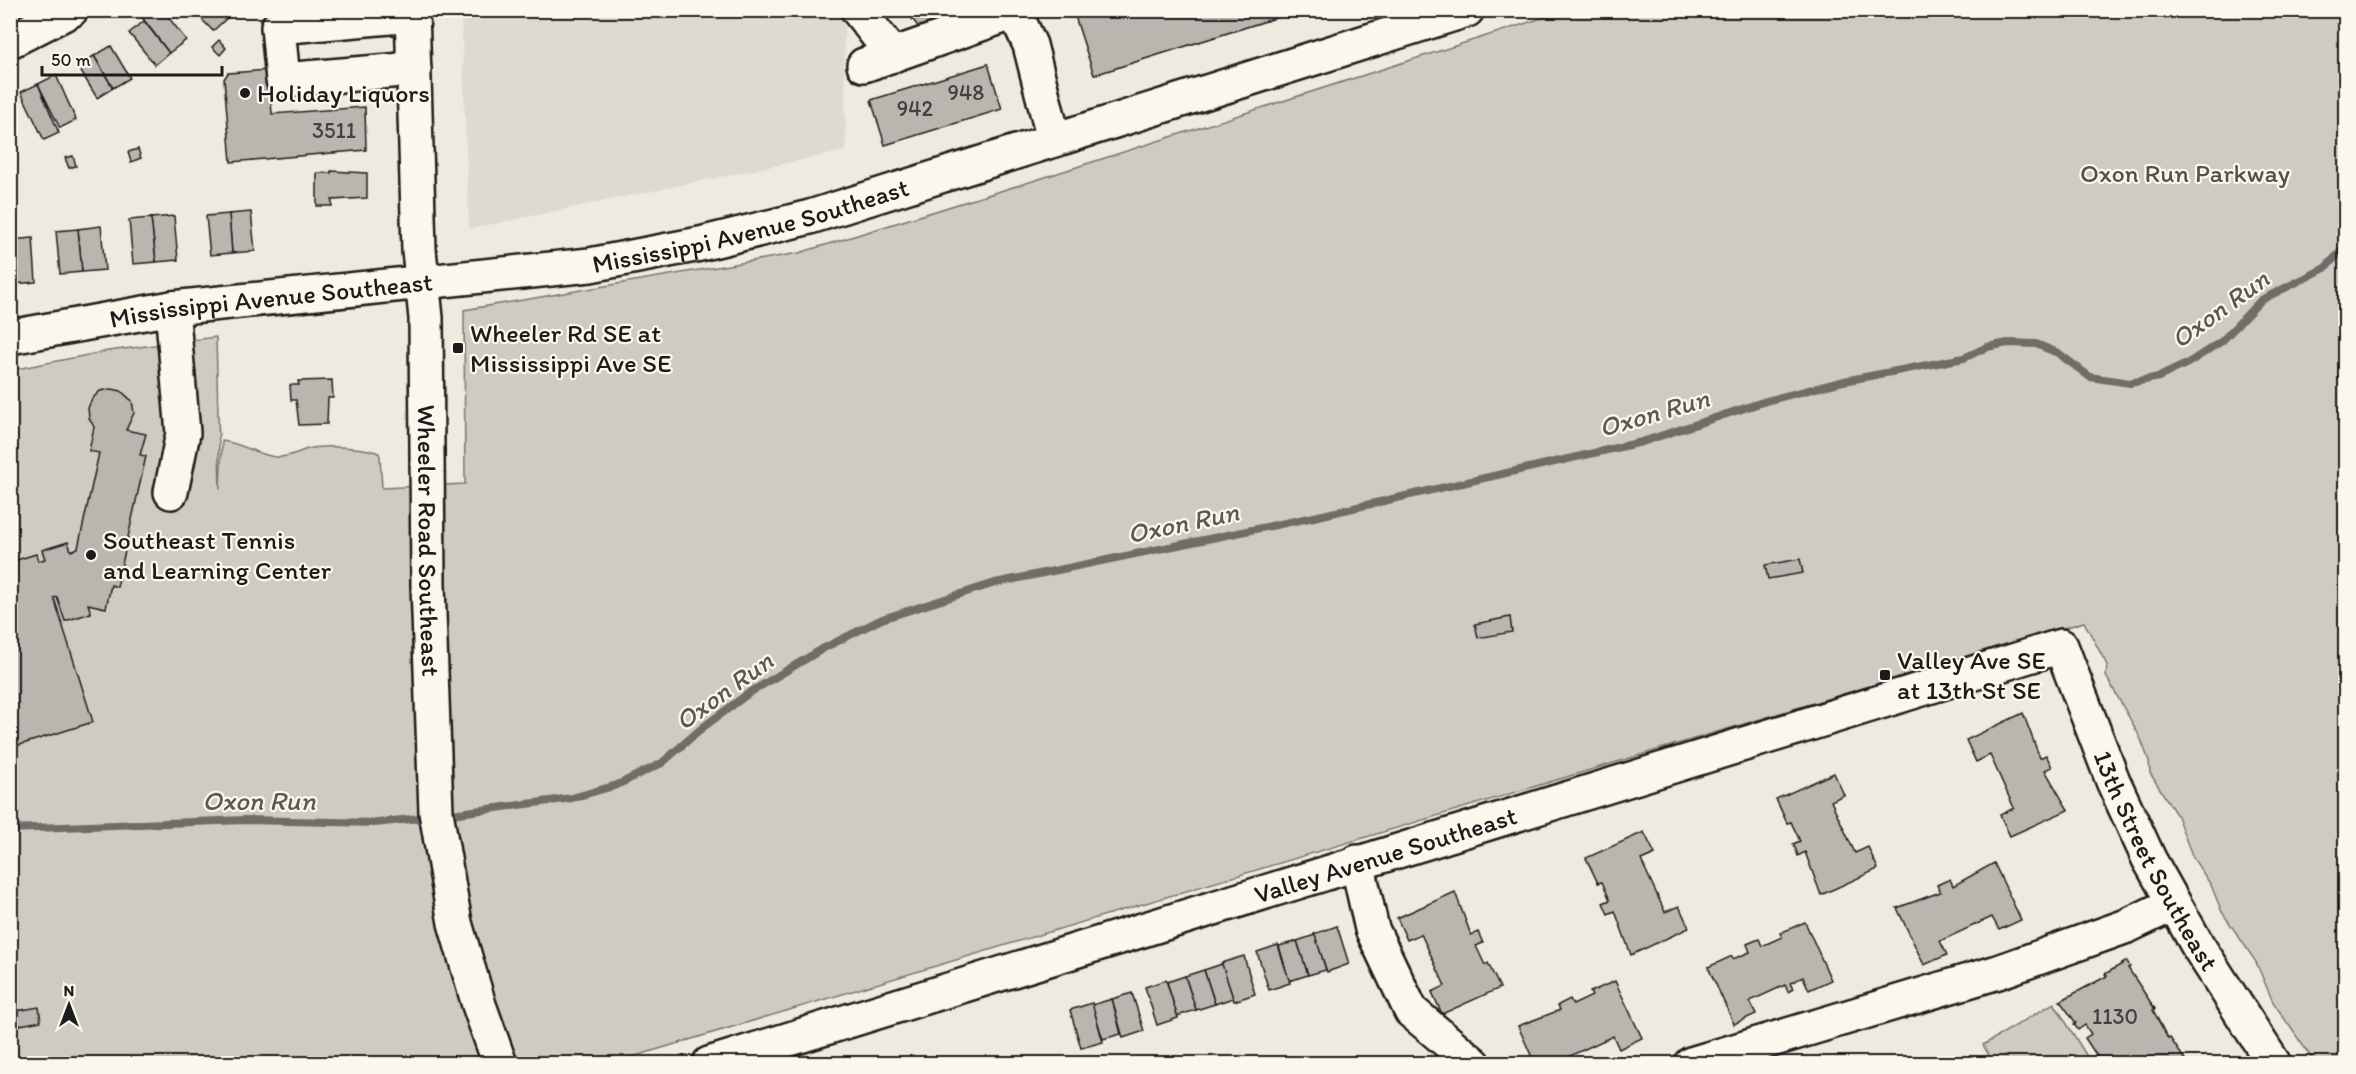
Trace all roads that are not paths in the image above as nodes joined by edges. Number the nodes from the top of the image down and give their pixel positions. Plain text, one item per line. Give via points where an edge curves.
1 (71, 10) edge
2 (858, 10) edge
3 (1467, 10) edge
4 (1015, 11) edge
5 (412, 13) edge
6 (10, 41) edge
7 (414, 69) junction
8 (1054, 140) junction
9 (423, 283) junction
10 (172, 308) junction
11 (10, 338) edge
12 (171, 492) dead end
13 (2061, 645) joint
14 (1357, 862) junction
15 (2173, 904) junction
16 (500, 1064) edge
17 (709, 1064) edge
18 (1474, 1064) edge
19 (1691, 1064) edge
20 (2274, 1064) edge

1 - 6 main road
2 - 4 main road via 879,60
3 - 8 main road, Mississippi Avenue Southeast
4 - 8 main road via 1030,45
5 - 7 main road, Wheeler Road Southeast
5 - 7 main road via 278,27 283,80
7 - 9 main road, Wheeler Road Southeast
8 - 9 main road, Mississippi Avenue Southeast via 741,235 590,265
9 - 10 main road, Mississippi Avenue Southeast
9 - 16 main road, Wheeler Road Southeast via 428,585 440,841 461,946
10 - 11 main road, Mississippi Avenue Southeast
10 - 12 main road via 183,433
13 - 14 main road, Valley Avenue Southeast
13 - 15 main road, 13th Street Southeast via 2128,816
14 - 17 main road, Valley Avenue Southeast
14 - 18 main road via 1372,929 1411,1011
15 - 19 main road via 2127,926 1998,972
15 - 20 main road, 13th Street Southeast

